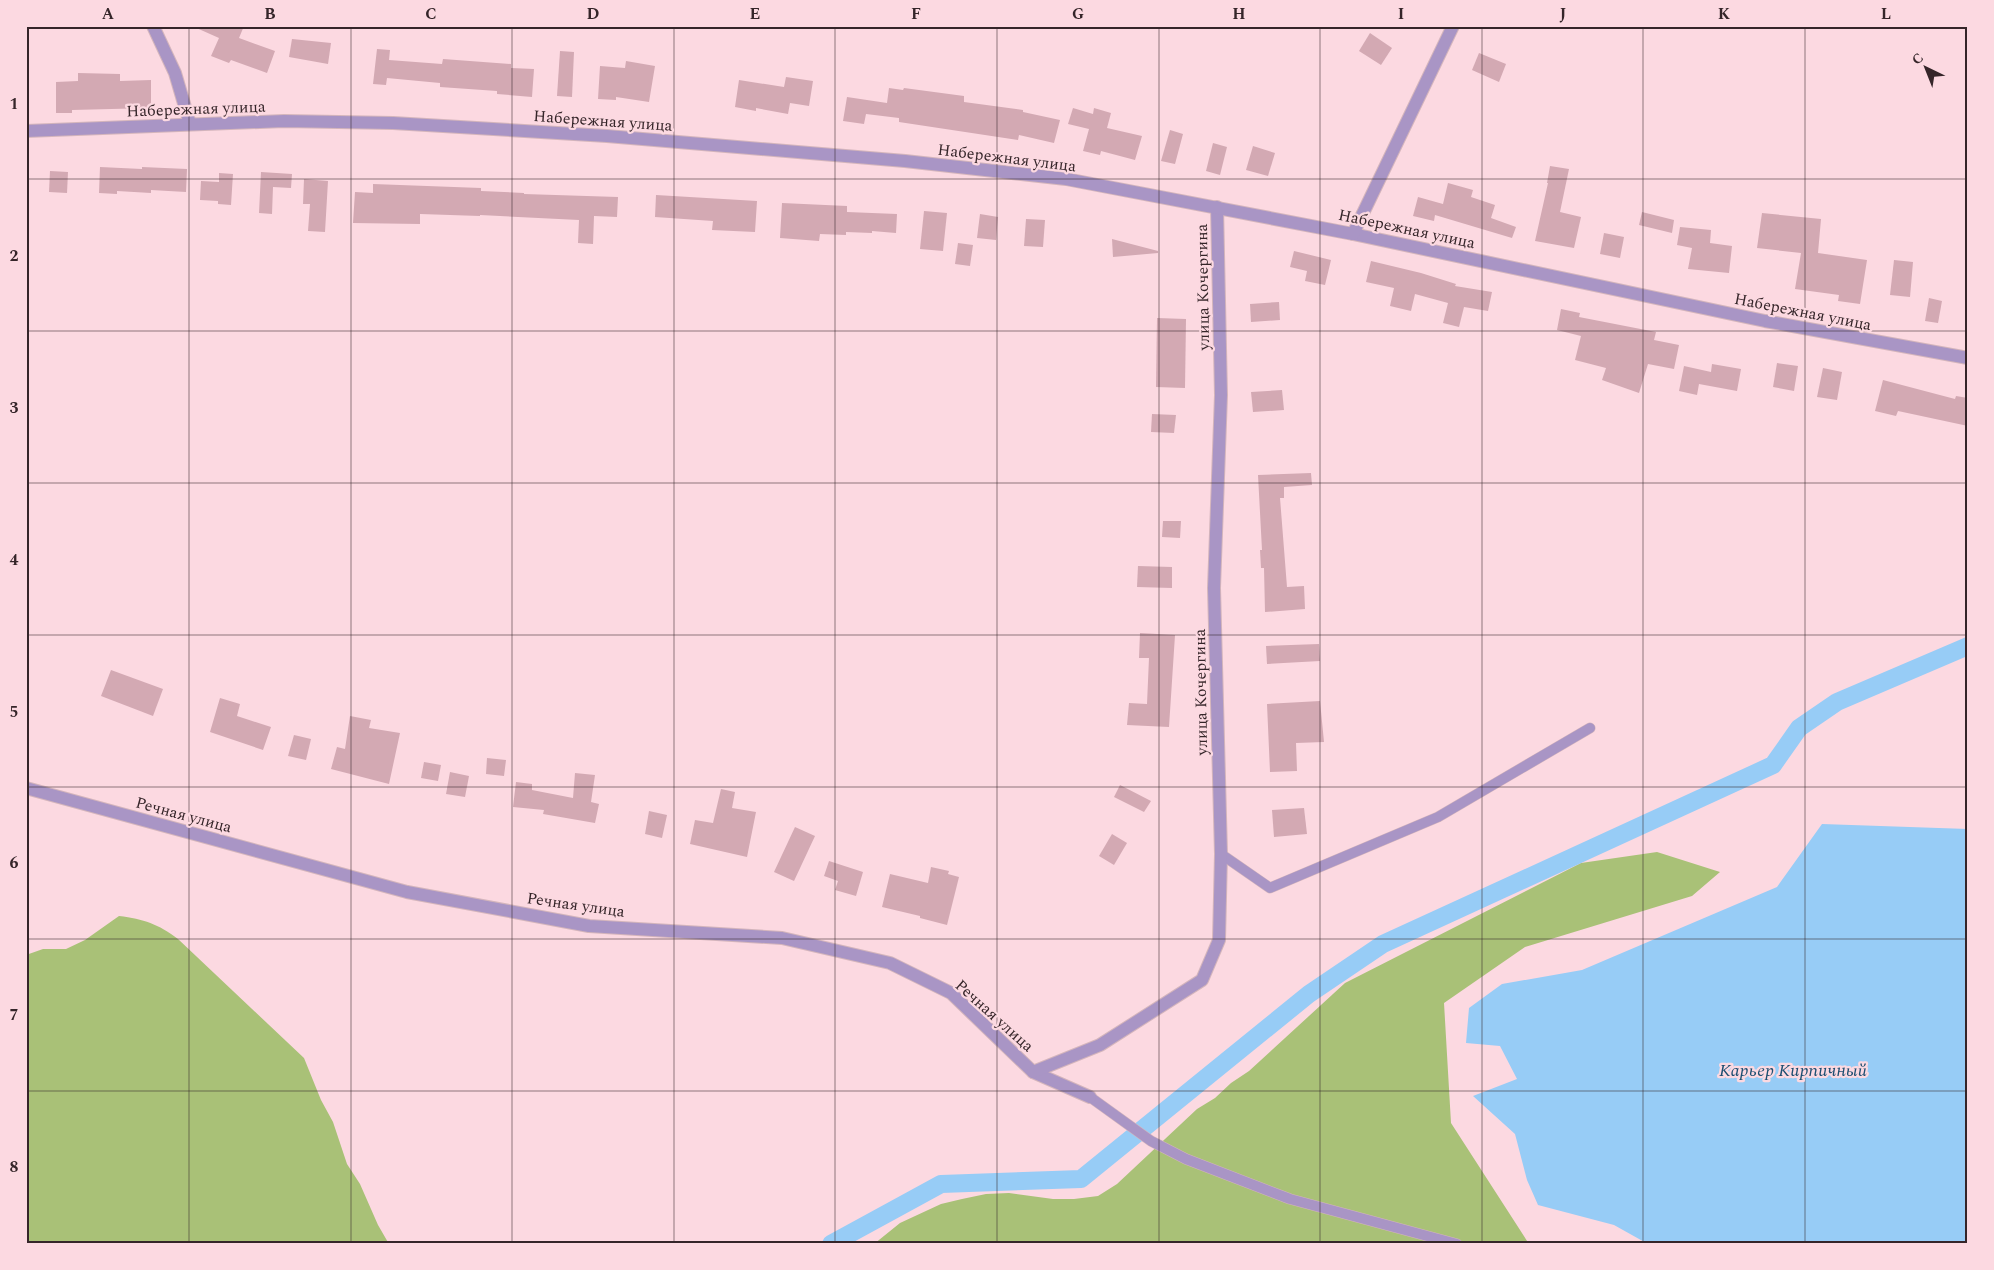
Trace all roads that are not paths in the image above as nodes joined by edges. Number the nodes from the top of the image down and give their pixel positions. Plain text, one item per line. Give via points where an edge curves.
1 (153, 26) edge
2 (1453, 26) edge
3 (190, 124) junction
4 (26, 130) edge
5 (1217, 206) junction
6 (1353, 234) junction
7 (1968, 358) edge
8 (1590, 728) dead end
9 (26, 788) edge
10 (1221, 854) junction
11 (1033, 1072) junction
12 (1090, 1097) joint
13 (1457, 1244) edge

1 - 3 street via 174,73
2 - 6 street
3 - 4 street, Набережная улица
3 - 5 street, Набережная улица via 284,121 393,123 607,136 905,161 1066,179
5 - 6 street, Набережная улица
5 - 10 street, улица Кочергина via 1221,395 1214,588
6 - 7 street, Набережная улица via 1765,321
8 - 10 lane via 1438,817 1270,888
9 - 11 street, Речная улица via 407,892 590,926 782,938 890,963 951,993
10 - 11 street, улица Кочергина via 1218,940 1202,980 1100,1045
11 - 12 street, Речная улица
12 - 13 lane via 1151,1141 1186,1159 1290,1199

